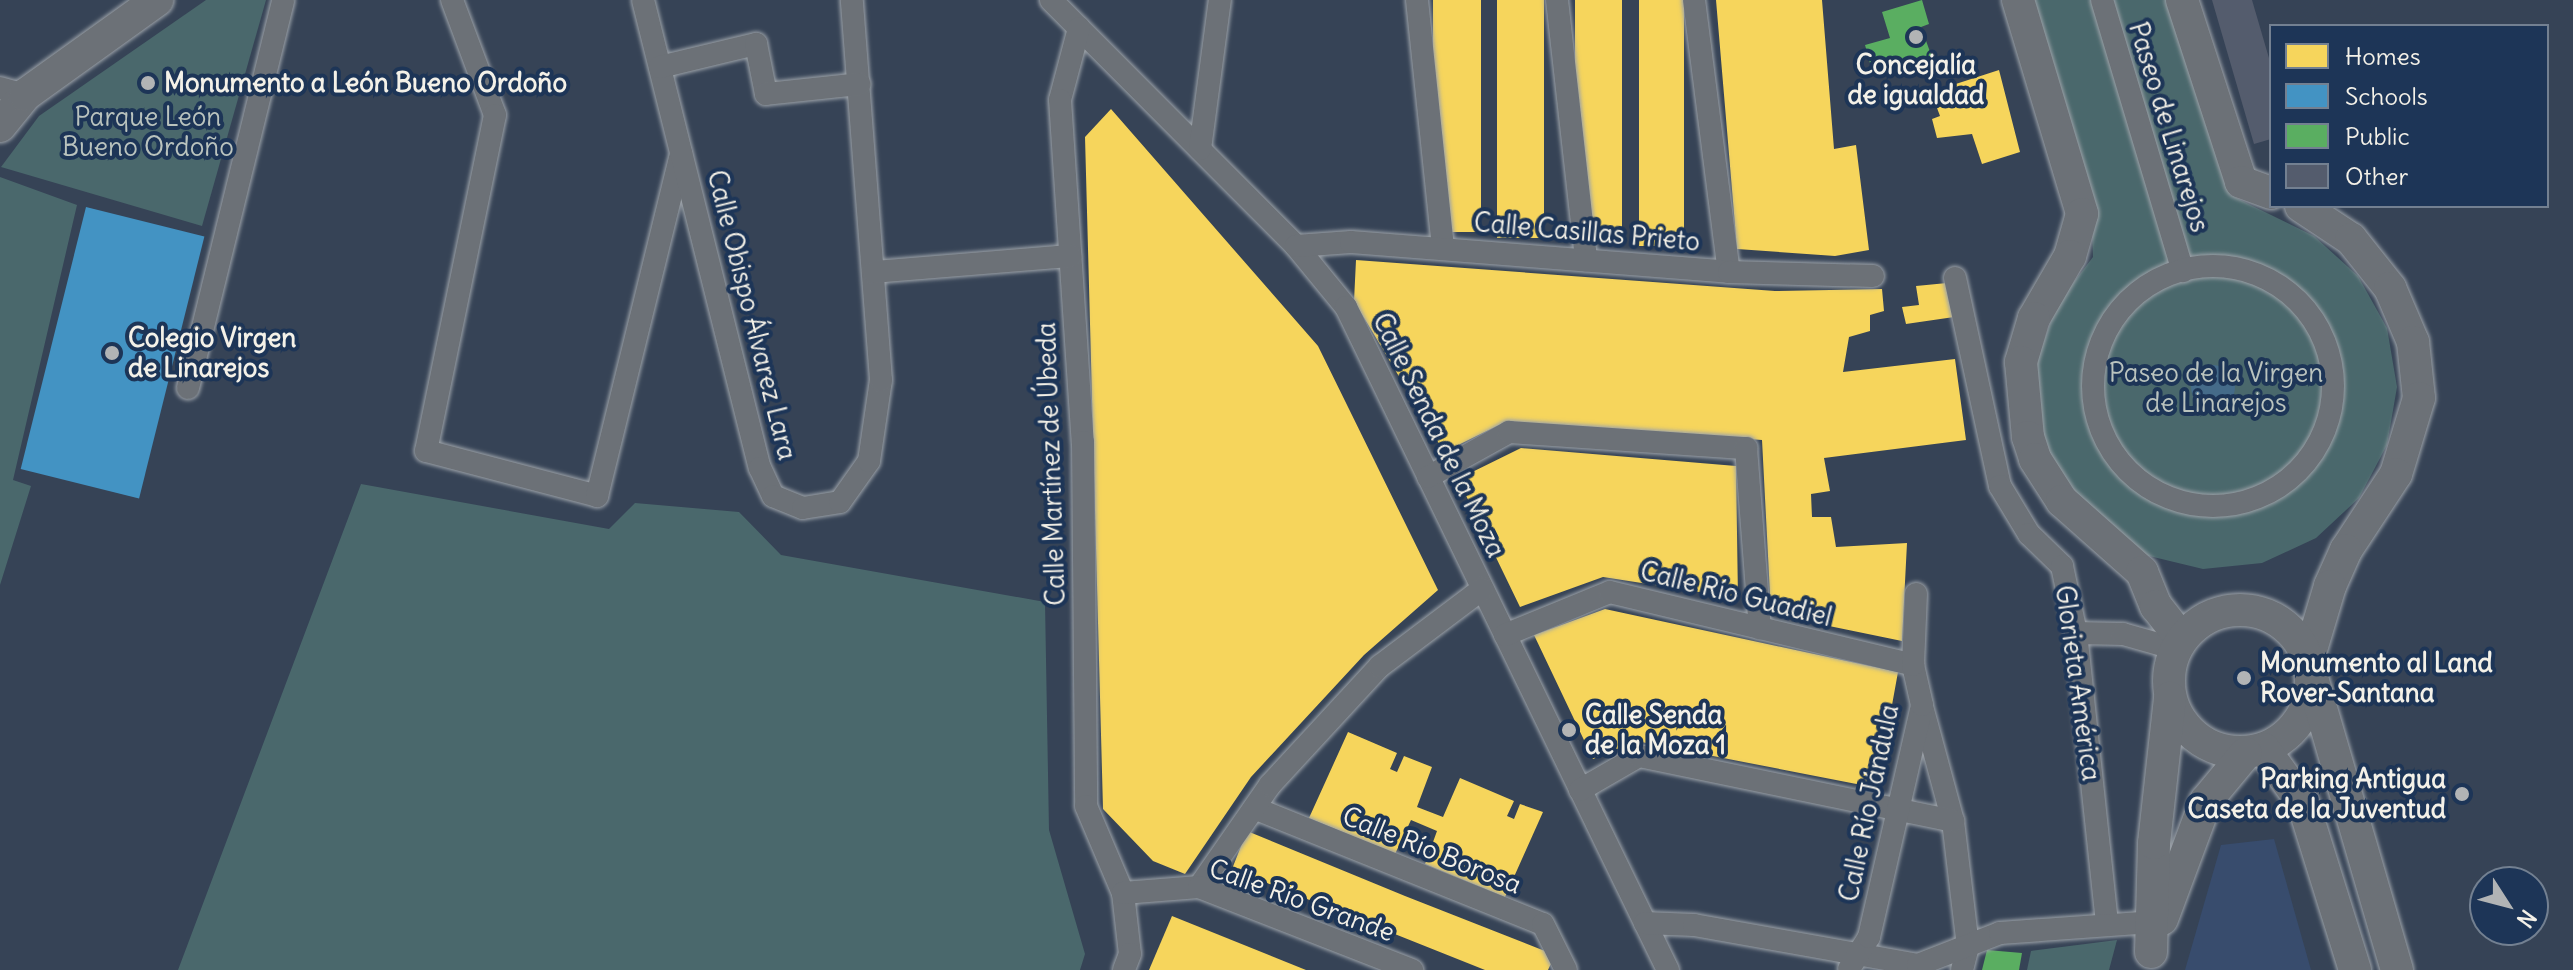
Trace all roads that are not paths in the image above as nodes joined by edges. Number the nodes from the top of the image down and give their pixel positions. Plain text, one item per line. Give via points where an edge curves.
1 (157, 0) edge
2 (283, 0) edge
3 (452, 0) edge
4 (643, 0) edge
5 (852, 0) edge
6 (1051, 0) edge
7 (1220, 0) edge
8 (1417, 0) edge
9 (1557, 0) edge
10 (1694, 0) edge
11 (2018, 0) edge
12 (2102, 0) edge
13 (2182, 0) edge
14 (1079, 28) junction
15 (660, 67) junction
16 (859, 84) junction
17 (13, 92) edge
18 (0, 126) edge
19 (1200, 149) junction
20 (681, 152) junction
21 (2269, 192) edge
22 (2304, 208) edge
23 (1296, 246) junction
24 (1443, 249) junction
25 (1070, 256) junction
26 (1586, 260) junction
27 (2183, 271) junction
28 (874, 272) junction
29 (1729, 272) junction
30 (1873, 276) dead end
31 (1955, 278) dead end
32 (188, 388) dead end
33 (1428, 477) junction
34 (1482, 589) junction
35 (1916, 594) dead end
36 (1760, 628) junction
37 (2076, 633) junction
38 (1505, 635) junction
39 (2179, 644) junction
40 (1913, 665) junction
41 (2310, 668) junction
42 (2170, 698) junction
43 (1922, 705) junction
44 (2255, 751) junction
45 (1580, 790) junction
46 (1254, 808) junction
47 (1899, 809) junction
48 (1953, 821) junction
49 (1199, 887) junction
50 (1123, 893) junction
51 (2107, 921) junction
52 (1645, 923) junction
53 (1968, 946) junction
54 (2149, 948) edge
55 (1852, 964) edge
56 (1124, 970) edge
57 (1412, 970) edge
58 (1566, 970) edge
59 (1668, 970) edge
60 (1962, 970) edge
61 (2355, 970) edge
62 (2397, 970) edge

1 - 17 main road
2 - 32 street
3 - 20 street via 495,115 426,451 597,496
4 - 15 street, Calle Obispo Álvarez Lara
5 - 16 street, Calle Obispo Álvarez Lara
6 - 14 street, Calle Senda de la Moza
7 - 19 street
8 - 24 street
9 - 26 street
10 - 29 street
11 - 39 main road via 2082,214 2070,256 2034,318 2021,362 2028,437 2035,459 2062,501 2142,572
12 - 27 street, Paseo de Linarejos
13 - 21 main road via 2241,182
14 - 19 street, Calle Senda de la Moza
14 - 25 street, Calle Martínez de Úbeda via 1060,100
15 - 16 street via 756,44 766,94
15 - 20 street, Calle Obispo Álvarez Lara
16 - 28 street, Calle Obispo Álvarez Lara
17 - 18 main road
19 - 23 street, Calle Senda de la Moza
20 - 28 street, Calle Obispo Álvarez Lara via 760,468 773,496 803,508 840,502 869,461 881,380
22 - 41 main road via 2351,239 2403,311 2418,365 2419,398 2406,451 2346,550
23 - 24 street, Calle Casillas Prieto via 1351,242
23 - 33 street, Calle Senda de la Moza via 1346,307
24 - 26 street, Calle Casillas Prieto
25 - 28 street
25 - 50 street, Calle Martínez de Úbeda via 1083,442 1086,806
26 - 29 street, Calle Casillas Prieto
27 - 27 street via 2139,289 2105,332 2093,371 2095,412 2111,450 2138,481 2174,500 2214,507 2243,503 2288,480 2314,452 2330,417 2334,379 2325,341 2306,308 2277,283 2226,266
29 - 30 street, Calle Casillas Prieto
31 - 37 street, Glorieta América via 2000,486 2029,534 2062,566
33 - 34 street, Calle Senda de la Moza
33 - 36 street via 1509,432 1746,448
34 - 38 street, Calle Senda de la Moza
34 - 46 street via 1380,666
35 - 40 street, Calle Río Jándula
36 - 38 street, Calle Río Guadiel via 1610,592
36 - 40 street, Calle Río Guadiel
37 - 39 street
37 - 51 street, Glorieta América
38 - 45 street, Calle Senda de la Moza
39 - 41 main road via 2203,619 2245,610 2285,625
39 - 42 main road
40 - 43 street, Calle Río Jándula
41 - 44 main road via 2300,720
41 - 62 main road
42 - 44 main road via 2175,714 2197,739 2213,748
42 - 54 main road
43 - 47 street, Calle Río Jándula
43 - 48 street
44 - 54 main road via 2206,801
44 - 61 main road via 2303,803
45 - 47 street via 1639,756
45 - 52 street, Calle Senda de la Moza
46 - 49 street
46 - 58 street, Calle Río Borosa via 1543,924
47 - 48 street
47 - 55 street, Calle Río Jándula via 1869,937
48 - 53 street
49 - 50 street, Calle Río Grande
49 - 57 street, Calle Río Grande
50 - 56 street, Calle Martínez de Úbeda via 1130,954
51 - 53 street via 2000,933
51 - 54 street
52 - 55 street via 1694,925
52 - 59 street, Calle Senda de la Moza
53 - 55 street via 1918,965
53 - 60 street

